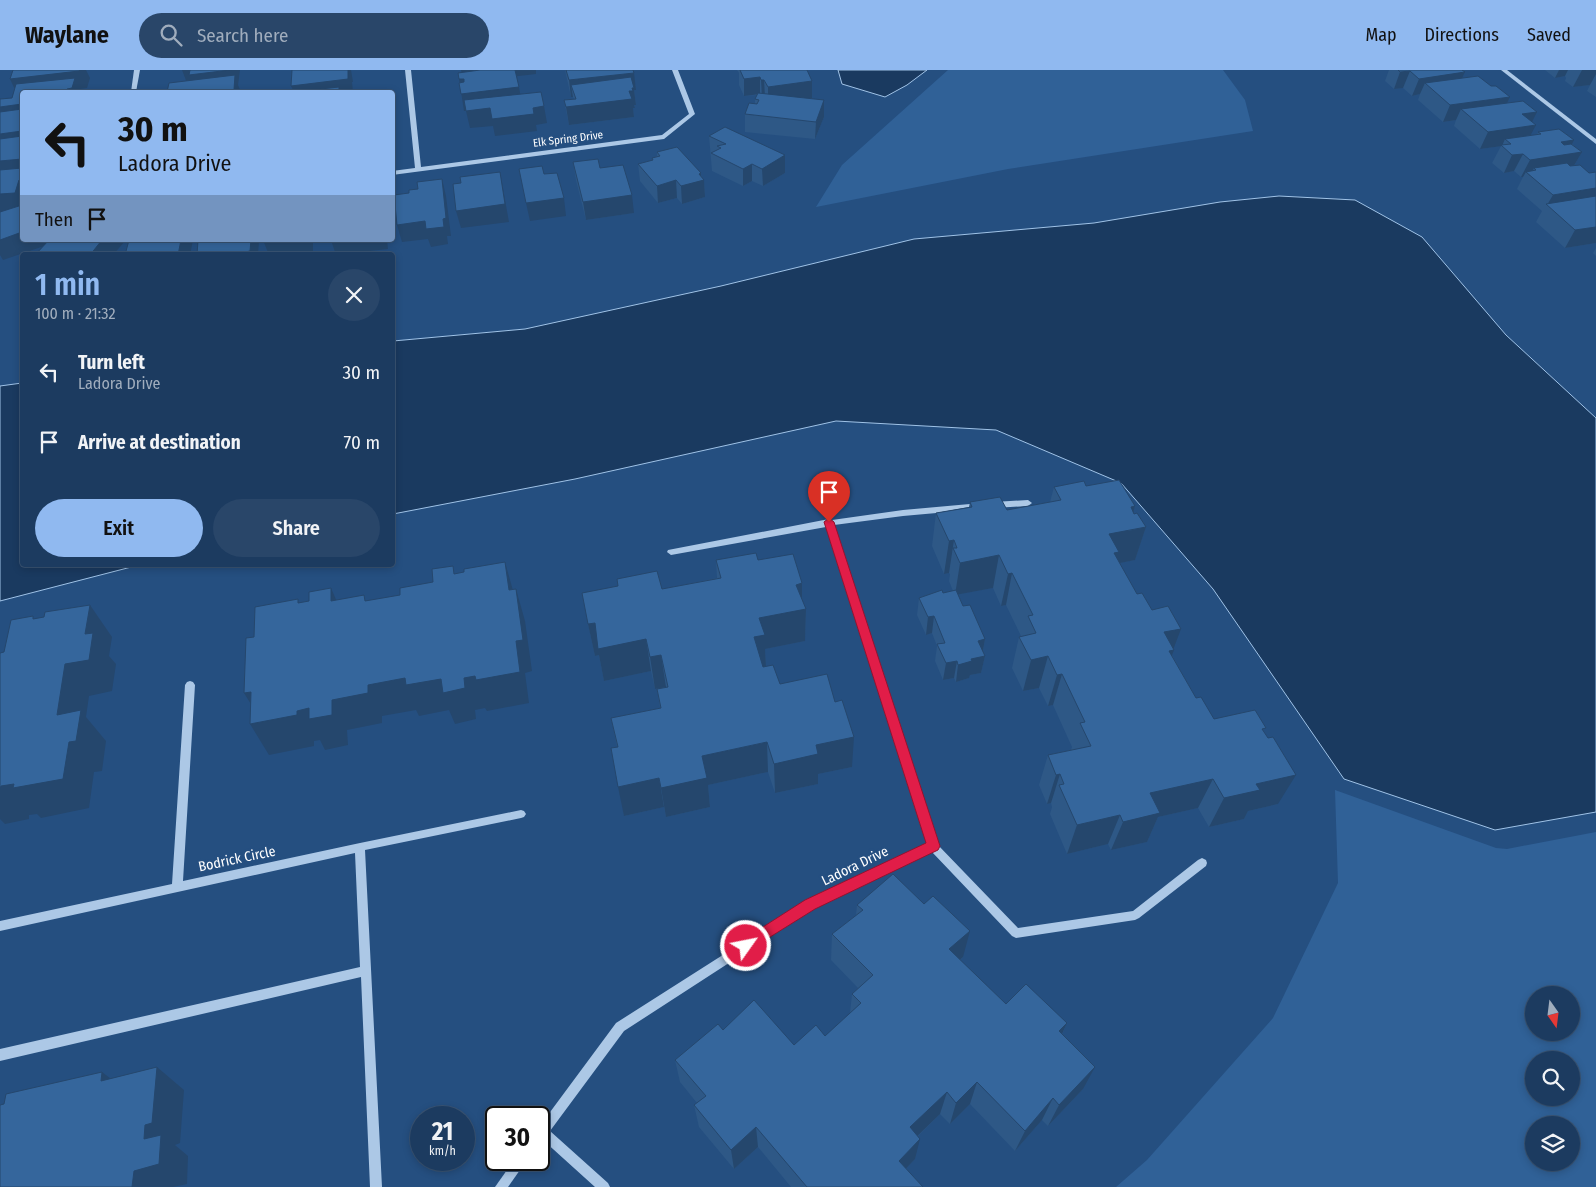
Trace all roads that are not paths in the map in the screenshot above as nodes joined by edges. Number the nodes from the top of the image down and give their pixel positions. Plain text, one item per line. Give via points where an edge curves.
1 (137, 70) edge
2 (408, 70) edge
3 (675, 70) edge
4 (1504, 70) edge
5 (133, 90) edge
6 (1596, 142) edge
7 (418, 169) junction
8 (395, 173) edge
9 (1028, 503) dead end
10 (829, 522) junction
11 (671, 552) dead end
12 (190, 685) dead end
13 (522, 814) dead end
14 (933, 846) junction
15 (360, 847) junction
16 (1202, 863) dead end
17 (177, 888) junction
18 (0, 926) edge
19 (366, 971) junction
20 (0, 1055) edge
21 (550, 1121) edge
22 (550, 1142) edge
23 (513, 1171) edge
24 (376, 1187) edge
25 (501, 1187) edge
26 (604, 1187) edge

1 - 5 street
2 - 7 street
3 - 7 street, Elk Spring Drive via 692,114 664,137
4 - 6 street
7 - 8 street, Elk Spring Drive
9 - 10 street via 933,509
10 - 11 street
10 - 14 street
12 - 17 street
13 - 15 street, Bodrick Circle
14 - 16 street via 1016,933 1135,915
14 - 21 street, Ladora Drive via 810,905 620,1027
15 - 17 street, Bodrick Circle
15 - 19 street
17 - 18 street, Bodrick Circle
19 - 20 street
19 - 24 street
22 - 26 street
23 - 25 street

